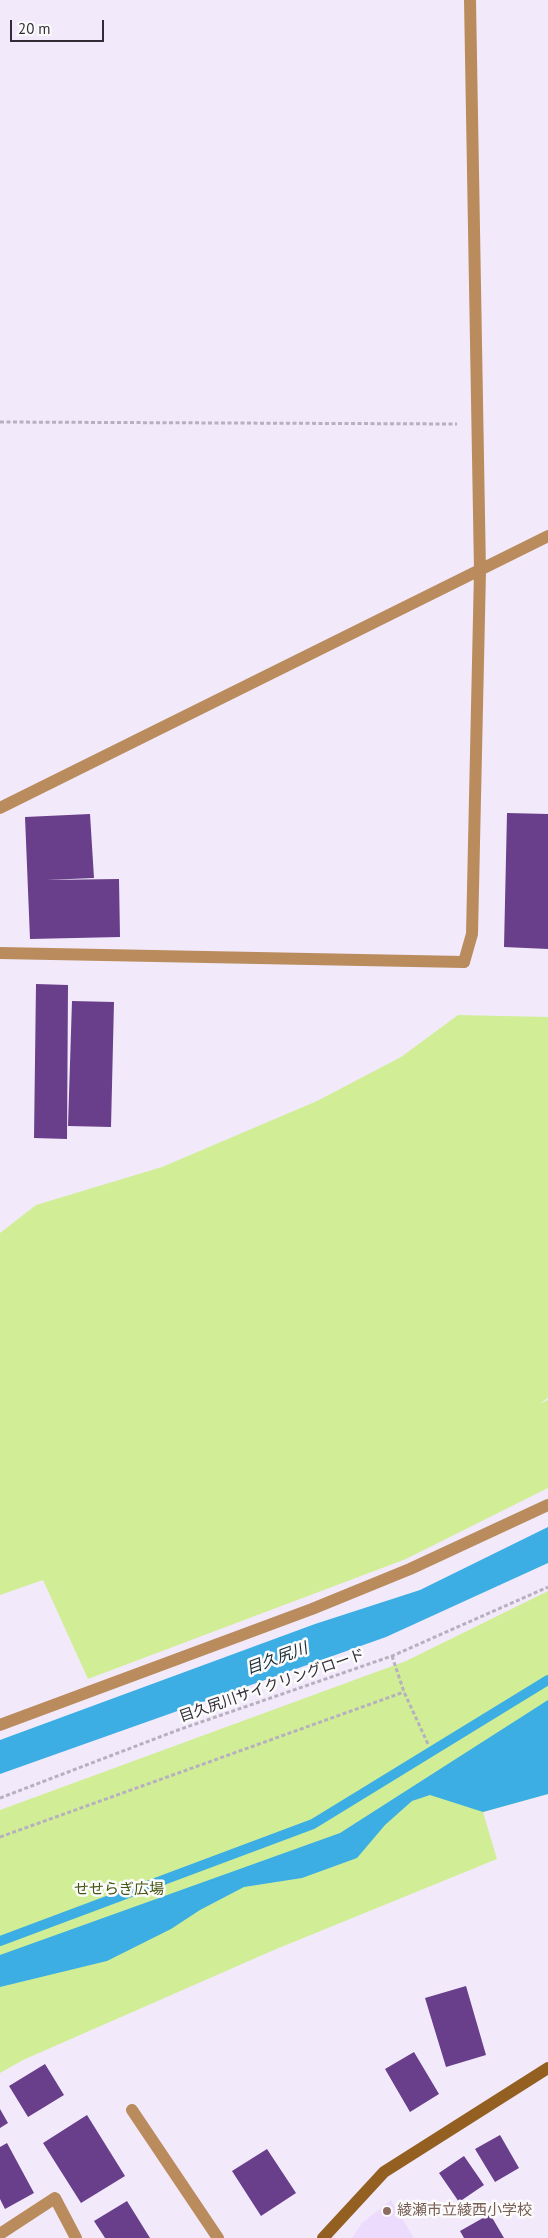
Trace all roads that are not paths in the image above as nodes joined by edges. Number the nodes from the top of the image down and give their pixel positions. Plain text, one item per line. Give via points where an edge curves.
1 (470, 0) edge
2 (548, 536) edge
3 (480, 571) junction
4 (0, 808) edge
5 (0, 954) edge
6 (548, 1505) edge
7 (0, 1725) edge
8 (548, 2068) edge
9 (132, 2110) dead end
10 (0, 2234) edge
11 (76, 2238) edge
12 (218, 2238) edge
13 (323, 2238) edge

1 - 3 street
2 - 3 street
3 - 4 street
3 - 5 street via 472,934 464,962
6 - 7 street via 410,1569 312,1609
8 - 13 street via 384,2172
9 - 12 street
10 - 11 street via 55,2198

